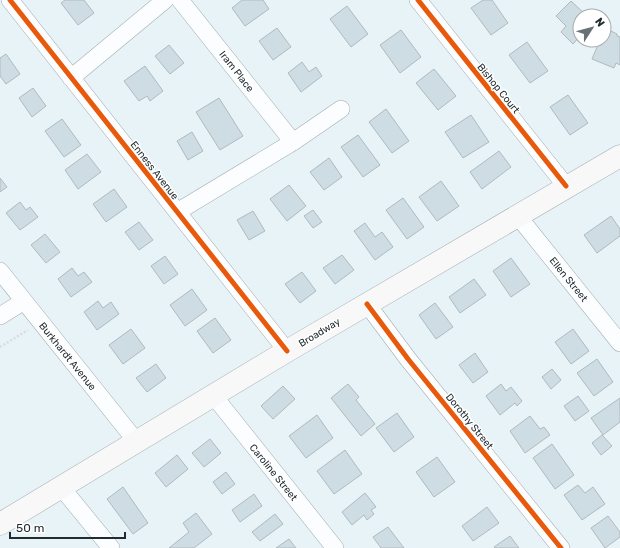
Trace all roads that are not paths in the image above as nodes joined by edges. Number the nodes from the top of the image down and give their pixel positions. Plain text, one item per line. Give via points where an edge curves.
1 (10, 0) edge
2 (165, 0) edge
3 (180, 0) edge
4 (418, 0) edge
5 (71, 78) junction
6 (341, 109) dead end
7 (293, 142) junction
8 (620, 156) edge
9 (566, 186) junction
10 (177, 212) junction
11 (518, 215) junction
12 (0, 271) edge
13 (24, 300) junction
14 (367, 304) junction
15 (0, 316) edge
16 (620, 343) edge
17 (287, 351) junction
18 (213, 396) junction
19 (136, 441) junction
20 (61, 487) junction
21 (0, 524) edge
22 (111, 548) edge
23 (335, 548) edge
24 (561, 548) edge

1 - 5 street, Enness Avenue
2 - 5 street
3 - 7 street, Iram Place
4 - 9 street, Bishop Court
5 - 10 street, Enness Avenue
6 - 7 street
7 - 10 street
8 - 9 main road, Broadway
9 - 11 main road, Broadway
10 - 17 street, Enness Avenue
11 - 14 main road, Broadway
11 - 16 street, Ellen Street
12 - 13 street, Burkhardt Avenue
13 - 15 street
13 - 19 street, Burkhardt Avenue
14 - 17 main road, Broadway
14 - 24 street, Dorothy Street via 408,359
17 - 18 main road, Broadway
18 - 19 main road, Broadway
18 - 23 street, Caroline Street
19 - 20 main road, Broadway
20 - 21 main road, Broadway
20 - 22 street

